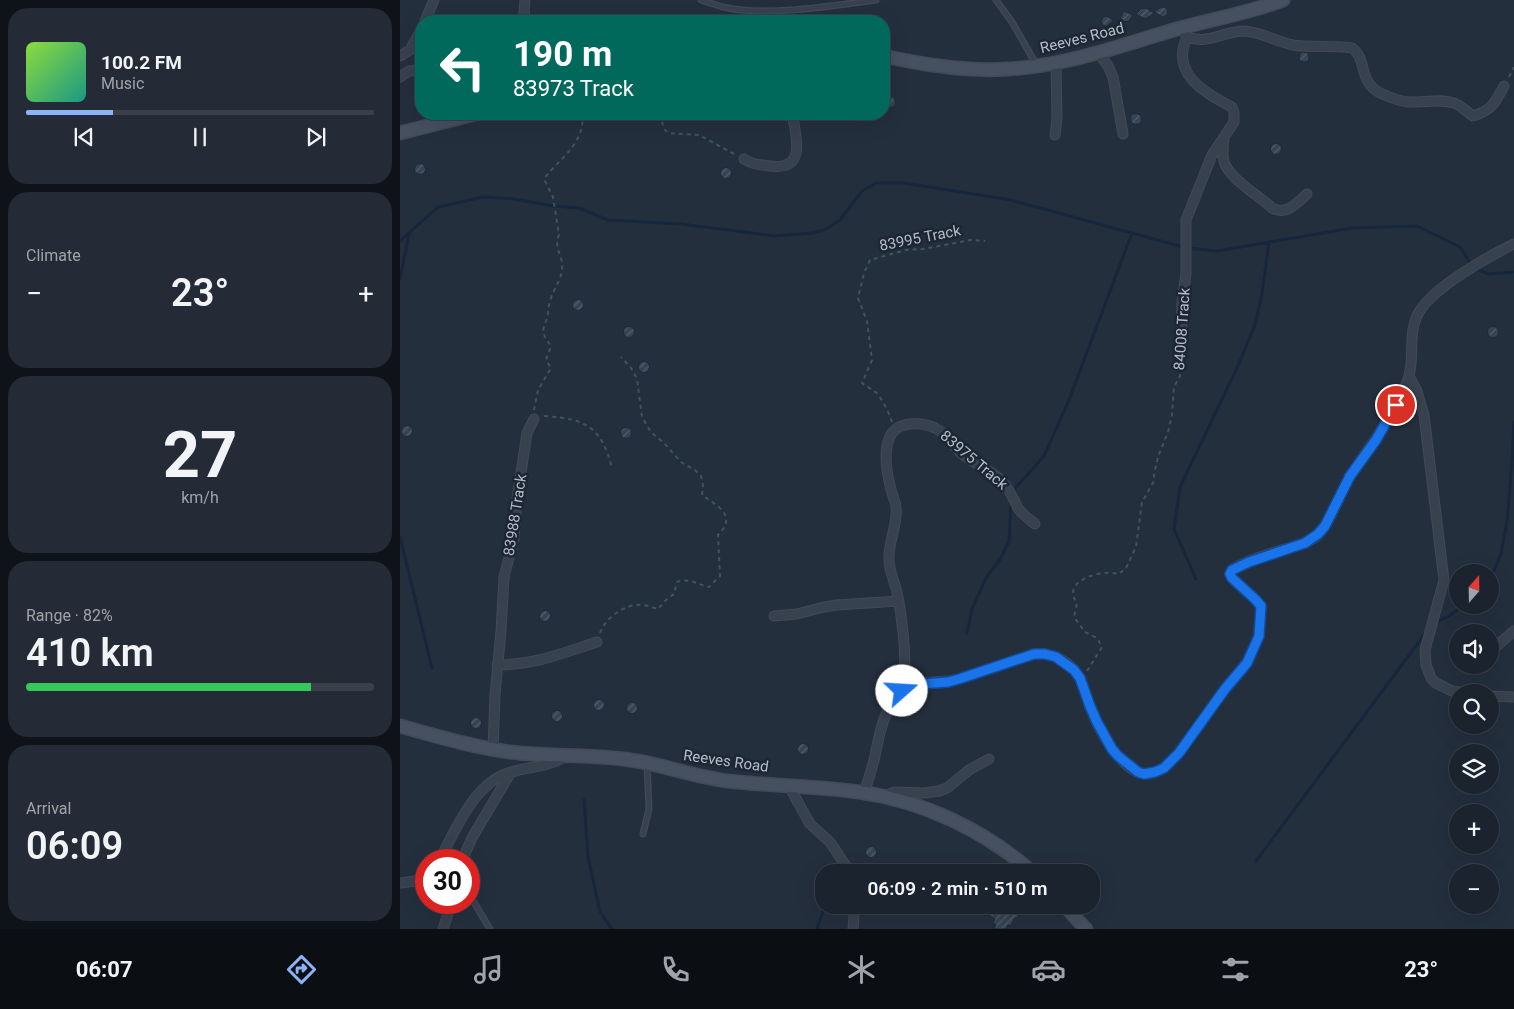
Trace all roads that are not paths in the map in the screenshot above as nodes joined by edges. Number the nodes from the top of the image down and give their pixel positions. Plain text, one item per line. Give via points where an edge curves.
1 (434, 0) edge
2 (525, 0) edge
3 (701, 0) edge
4 (869, 0) edge
5 (876, 0) edge
6 (996, 0) edge
7 (1284, 0) edge
8 (428, 15) edge
9 (525, 15) edge
10 (1185, 32) junction
11 (415, 41) edge
12 (1098, 52) junction
13 (400, 56) edge
14 (890, 57) edge
15 (1056, 62) junction
16 (1037, 66) junction
17 (415, 70) edge
18 (400, 77) edge
19 (1504, 86) road end
20 (451, 120) edge
21 (793, 120) edge
22 (400, 133) edge
23 (1123, 134) dead end
24 (1055, 135) dead end
25 (1224, 138) junction
26 (744, 159) road end
27 (1308, 194) dead end
28 (1514, 244) edge
29 (1181, 352) road end
30 (1409, 376) junction
31 (534, 419) road end
32 (1035, 524) dead end
33 (899, 601) junction
34 (774, 616) dead end
35 (1514, 631) edge
36 (597, 642) road end
37 (1499, 644) edge
38 (497, 665) junction
39 (1449, 690) edge
40 (902, 691) junction
41 (1499, 696) edge
42 (1514, 697) edge
43 (400, 726) edge
44 (493, 749) junction
45 (566, 756) junction
46 (989, 759) dead end
47 (647, 763) junction
48 (511, 772) junction
49 (789, 786) junction
50 (864, 793) junction
51 (883, 797) junction
52 (643, 834) dead end
53 (446, 849) edge
54 (467, 849) edge
55 (845, 864) edge
56 (1021, 864) edge
57 (415, 881) edge
58 (400, 883) edge
59 (480, 912) edge
60 (448, 914) edge
61 (854, 914) edge
62 (1072, 914) edge
63 (443, 929) edge
64 (490, 929) edge
65 (853, 929) edge
66 (1086, 929) edge

1 - 8 street
2 - 9 street
3 - 4 lane via 724,7 775,10
4 - 5 lane
6 - 16 lane
7 - 10 street, Reeves Road
10 - 12 street, Reeves Road
10 - 19 street via 1200,40 1246,32 1306,47 1352,48 1357,52 1372,88 1407,102 1430,100 1456,104 1473,116 1486,112
10 - 25 street, 84008 Track via 1182,57 1187,75 1234,110 1234,122
11 - 13 street via 410,50
12 - 15 street, Reeves Road
12 - 23 street via 1113,77
14 - 16 street, Reeves Road via 967,69
15 - 16 street, Reeves Road
15 - 24 street
17 - 18 street
20 - 22 street
21 - 26 street via 797,148 794,159 779,167
25 - 27 street via 1223,156 1230,172 1272,208 1286,210
25 - 29 street, 84008 Track via 1212,155 1186,220
28 - 30 street via 1475,265 1424,305 1416,318 1412,336
30 - 39 street via 1418,391 1424,414 1444,580 1425,650 1426,665 1431,678
30 - 40 street via 1382,430 1350,476 1318,534 1305,543 1242,564 1231,571 1233,580 1261,606 1258,638 1247,663 1179,753 1155,772 1144,774 1118,756 1097,722 1080,678 1056,657 1034,654 959,679 922,684
31 - 38 street, 83988 Track via 527,433 514,538 504,577
32 - 33 street, 83975 Track via 1022,512 1003,481 962,454 941,431 928,425 900,427 893,432 886,454 896,507 889,562
33 - 34 street via 837,605
33 - 40 street via 905,658
35 - 37 street
36 - 38 street via 531,663
38 - 44 street, 83988 Track
40 - 50 street via 890,707 880,731
41 - 42 street
43 - 44 street, Reeves Road
44 - 45 street, Reeves Road
45 - 47 street, Reeves Road
45 - 48 street via 553,764
46 - 51 street via 947,788 924,793 894,792
47 - 49 street, Reeves Road via 711,779
47 - 52 lane via 649,809
48 - 53 street via 494,779 481,790
48 - 54 street
49 - 50 street, Reeves Road
49 - 55 street via 810,824 830,842
50 - 51 street, Reeves Road
51 - 56 street, Reeves Road via 957,822
57 - 58 street
59 - 64 lane
60 - 63 street
61 - 65 street
62 - 66 street

